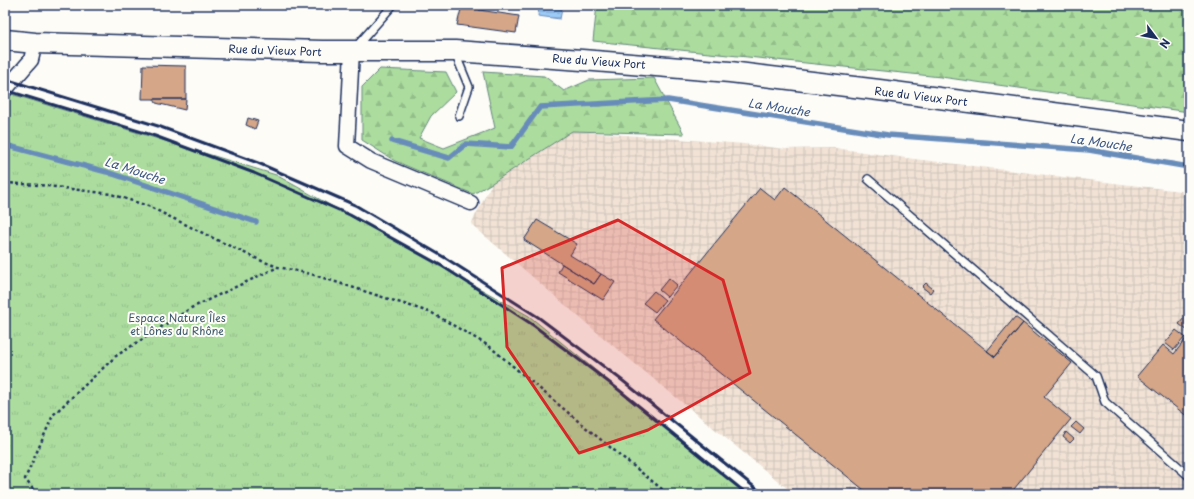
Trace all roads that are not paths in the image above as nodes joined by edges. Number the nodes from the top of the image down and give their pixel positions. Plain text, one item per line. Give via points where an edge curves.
1 (393, 5) edge
2 (5, 40) edge
3 (35, 43) junction
4 (352, 51) junction
5 (455, 51) junction
6 (5, 90) edge
7 (459, 116) dead end
8 (1189, 131) edge
9 (868, 179) dead end
10 (471, 203) dead end
11 (1189, 476) edge

1 - 4 lane
2 - 3 main road, Rue du Vieux Port
3 - 4 main road, Rue du Vieux Port
3 - 6 street via 31,60
4 - 5 main road, Rue du Vieux Port
4 - 10 street via 347,146 371,161
5 - 7 lane via 469,87
5 - 8 main road, Rue du Vieux Port via 730,72
9 - 11 lane via 1096,376 1105,402

